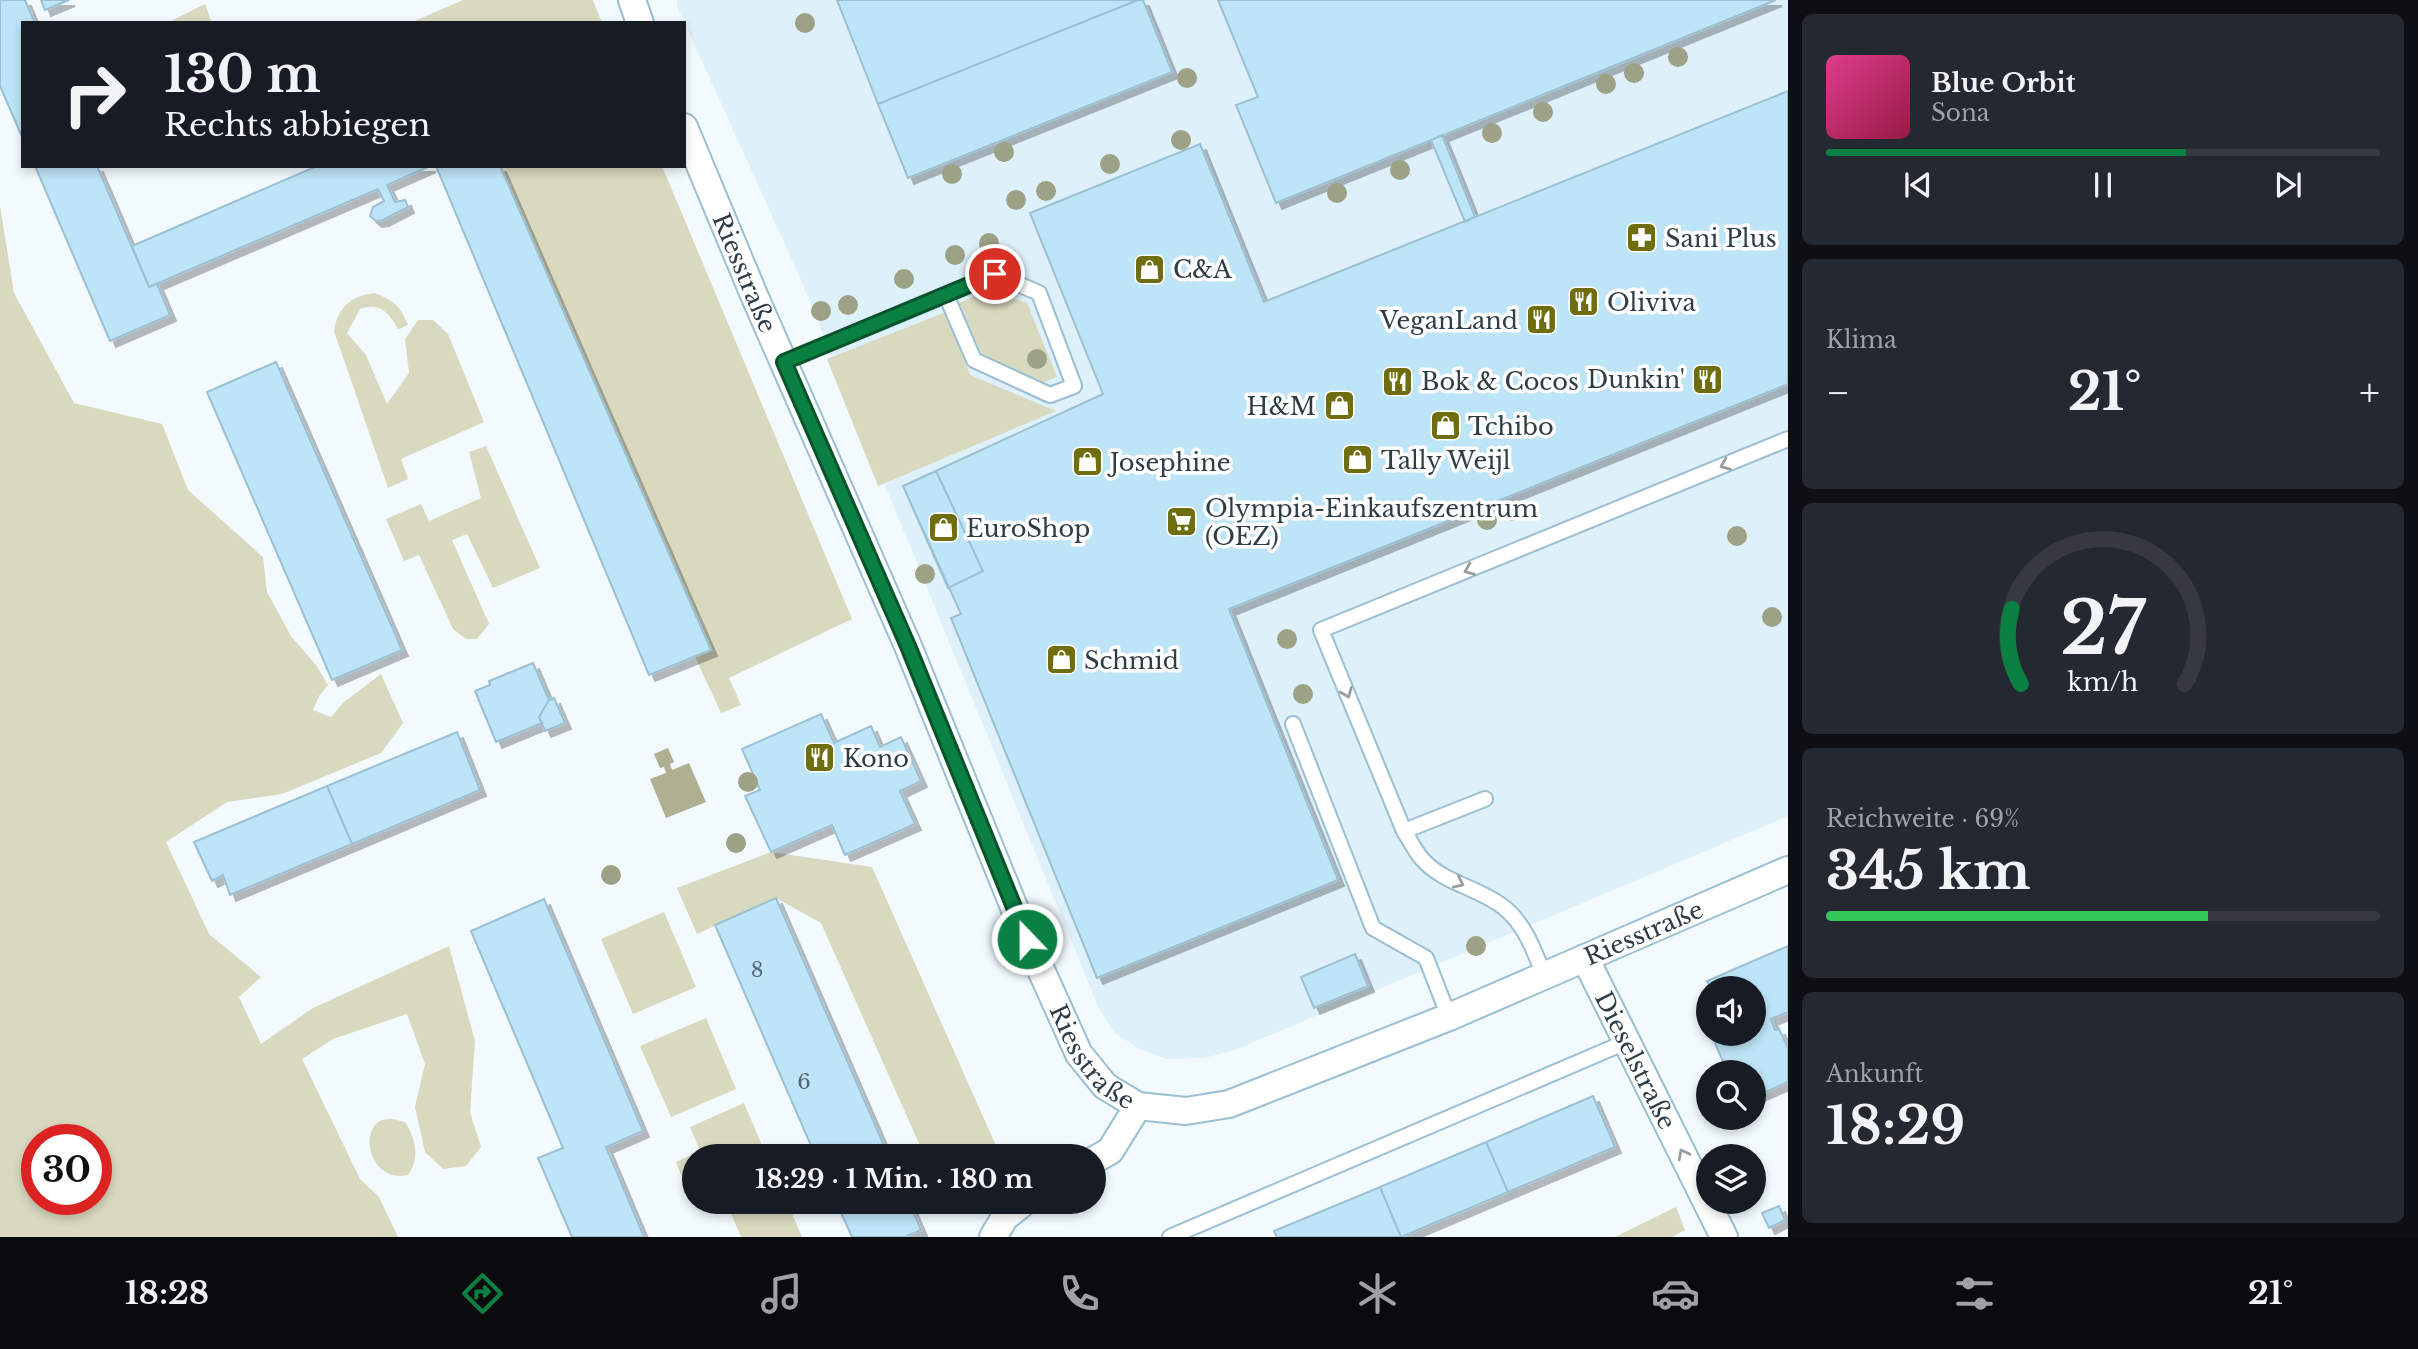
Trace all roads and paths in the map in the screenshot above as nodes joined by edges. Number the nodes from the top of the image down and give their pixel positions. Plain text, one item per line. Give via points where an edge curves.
1 (632, 0) edge
2 (639, 21) edge
3 (686, 132) edge
4 (946, 295) junction
5 (784, 362) junction
6 (1788, 439) edge
7 (1293, 724) dead end
8 (1485, 799) dead end
9 (1404, 831) junction
10 (1788, 870) edge
11 (1586, 958) junction
12 (1544, 975) junction
13 (1449, 1017) junction
14 (1626, 1042) junction
15 (1138, 1106) junction
16 (1106, 1153) edge
17 (1009, 1214) edge
18 (993, 1237) edge
19 (1170, 1237) edge
20 (1724, 1237) edge

1 - 2 street
3 - 5 street, Riesstraße
4 - 4 lane via 974,360 1050,395 1074,386 1039,293 995,274
4 - 5 lane
5 - 15 street, Riesstraße via 1079,1054 1105,1086
6 -> 9 lane via 1321,630
7 - 13 lane via 1373,928 1426,958
8 - 9 lane
9 -> 12 lane via 1420,858 1436,873 1502,905 1528,937
10 - 11 street, Riesstraße
11 - 12 street, Riesstraße
11 - 14 street, Dieselstraße
12 - 13 street, Riesstraße
13 - 15 street, Riesstraße via 1229,1104 1186,1111
14 - 19 lane
20 -> 14 street, Dieselstraße
15 - 16 street
17 - 18 street

